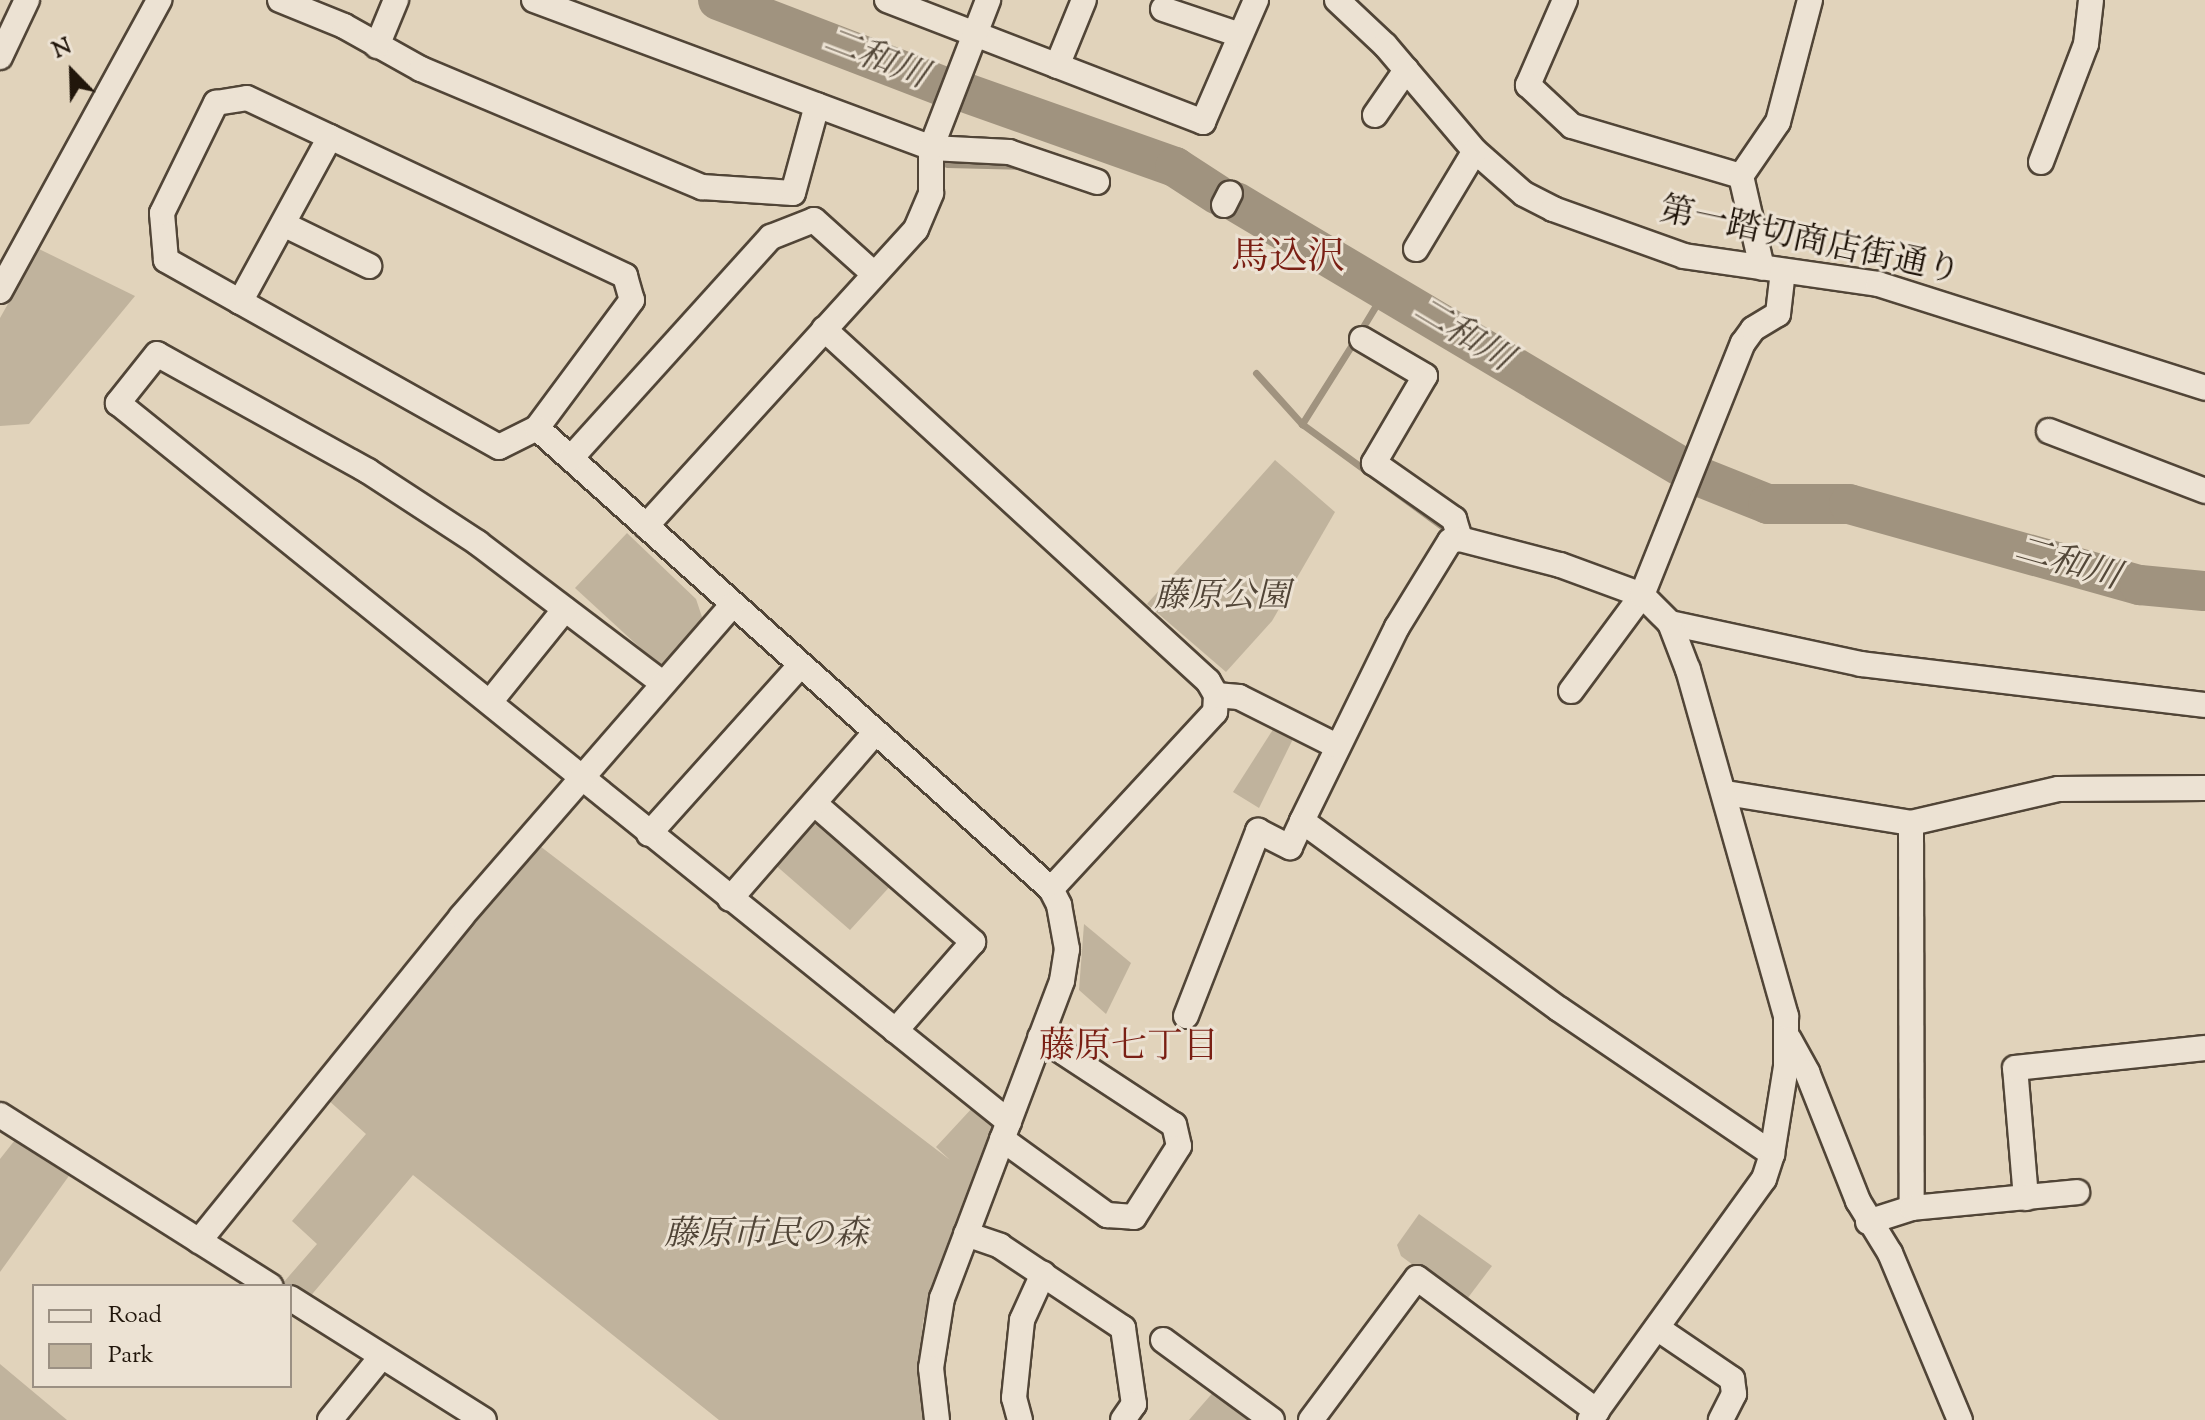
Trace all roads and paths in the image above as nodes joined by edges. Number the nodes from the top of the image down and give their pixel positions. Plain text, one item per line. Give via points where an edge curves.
1 (27, 0) edge
2 (159, 0) edge
3 (280, 0) edge
4 (396, 0) edge
5 (534, 0) edge
6 (887, 0) edge
7 (988, 0) edge
8 (1084, 0) edge
9 (1256, 0) edge
10 (1337, 0) edge
11 (1565, 0) edge
12 (1810, 0) edge
13 (2091, 0) edge
14 (1163, 9) dead end
15 (975, 34) junction
16 (1240, 35) junction
17 (377, 46) junction
18 (0, 57) edge
19 (1057, 66) junction
20 (1406, 70) junction
21 (817, 105) junction
22 (1375, 115) dead end
23 (330, 137) junction
24 (931, 148) junction
25 (1475, 151) junction
26 (2041, 162) dead end
27 (1741, 176) junction
28 (1097, 182) dead end
29 (283, 224) junction
30 (1416, 249) dead end
31 (369, 266) dead end
32 (1772, 270) junction
33 (874, 274) junction
34 (0, 291) edge
35 (240, 302) junction
36 (824, 329) junction
37 (1362, 339) dead end
38 (2205, 388) edge
39 (537, 428) junction
40 (2049, 431) dead end
41 (571, 458) junction
42 (2205, 491) edge
43 (646, 526) junction
44 (1460, 539) junction
45 (1642, 595) junction
46 (732, 605) junction
47 (565, 609) junction
48 (1670, 623) junction
49 (800, 666) junction
50 (661, 682) junction
51 (1571, 691) dead end
52 (1216, 695) junction
53 (490, 702) junction
54 (2205, 705) edge
55 (875, 733) junction
56 (1335, 745) junction
57 (581, 773) junction
58 (2205, 788) edge
59 (1726, 793) junction
60 (815, 804) junction
61 (1302, 821) junction
62 (1911, 823) junction
63 (649, 834) junction
64 (1051, 889) junction
65 (730, 899) junction
66 (1186, 1016) dead end
67 (895, 1031) junction
68 (1040, 1037) junction
69 (1789, 1039) junction
70 (2205, 1048) edge
71 (0, 1115) edge
72 (1006, 1130) junction
73 (1772, 1154) junction
74 (2077, 1192) dead end
75 (2026, 1198) junction
76 (1912, 1208) junction
77 (1868, 1222) junction
78 (966, 1234) junction
79 (199, 1241) junction
80 (1043, 1274) junction
81 (268, 1284) edge
82 (292, 1299) edge
83 (1657, 1328) junction
84 (1163, 1340) dead end
85 (382, 1356) junction
86 (1594, 1415) edge
87 (330, 1420) edge
88 (484, 1420) edge
89 (937, 1420) edge
90 (1020, 1420) edge
91 (1123, 1420) edge
92 (1272, 1420) edge
93 (1311, 1420) edge
94 (1721, 1420) edge
95 (1960, 1420) edge

1 - 18 street
2 - 34 street
3 - 17 street
4 - 17 street
5 - 21 street
6 - 15 street
7 - 15 street
8 - 19 street
9 - 16 street
10 - 20 street, 第一踏切商店街通り
11 - 27 street via 1528,85 1572,126
12 - 27 street via 1778,122
13 - 26 street via 2086,44
14 - 16 street
15 - 19 street
15 - 24 street
16 - 19 street via 1203,122
17 - 21 street via 702,187 793,193
20 - 22 street
20 - 25 street, 第一踏切商店街通り
21 - 24 street
23 - 29 street
23 - 35 street via 247,98 216,103 162,213 166,260
23 - 39 street via 625,276 632,300
24 - 28 street via 1009,152
24 - 33 street via 931,193 916,229
25 - 30 street
25 - 32 street, 第一踏切商店街通り via 1524,194 1553,209 1684,256
27 - 32 street
29 - 31 street
29 - 35 street
32 - 38 street, 第一踏切商店街通り via 1878,284
32 - 45 street via 1778,314 1753,329 1743,343
33 - 36 street
33 - 41 street via 814,220 771,237
35 - 39 street via 499,447
36 - 43 street
36 - 52 street via 1199,672
37 - 44 street via 1425,376 1374,463 1454,519
39 - 41 street
40 - 42 street
41 - 43 street
43 - 46 street
44 - 45 street via 1560,565
44 - 56 street via 1450,541 1397,627
45 - 48 street
45 - 51 street
46 - 49 street
46 - 50 street
47 - 50 street
47 - 53 street
47 - 53 street via 478,543 368,471 157,354 118,403
48 - 54 street via 1861,664
48 - 59 street
49 - 55 street
49 - 63 street
50 - 57 street
52 - 56 street via 1239,697
52 - 64 street via 1215,712
53 - 57 street
55 - 60 street
55 - 64 street
56 - 61 street
57 - 63 street
57 - 79 street
58 - 62 street via 2058,789
59 - 62 street
59 - 69 street
60 - 65 street
60 - 67 street via 973,942
61 - 66 street via 1290,847 1258,831
61 - 73 street via 1559,1009
62 - 76 street
63 - 65 street
64 - 68 street via 1067,949 1062,981
65 - 67 street
67 - 72 street
68 - 72 street
68 - 72 street via 1174,1125 1179,1146 1134,1217 1107,1215
69 - 73 street
69 - 77 street
70 - 75 street via 2015,1068
71 - 79 street
72 - 78 street
73 - 83 street via 1764,1179
74 - 75 street
75 - 76 street
76 - 77 street
77 - 95 street via 1890,1253
78 - 80 street via 1000,1246
78 - 89 street via 936,1326 931,1368
79 - 81 street
80 - 90 street via 1022,1320 1014,1398
80 - 91 street via 1123,1328 1134,1404
82 - 85 street
83 - 86 street
83 - 94 street via 1732,1379 1734,1394
84 - 92 street
85 - 87 street
85 - 88 street
86 - 93 street via 1417,1278

